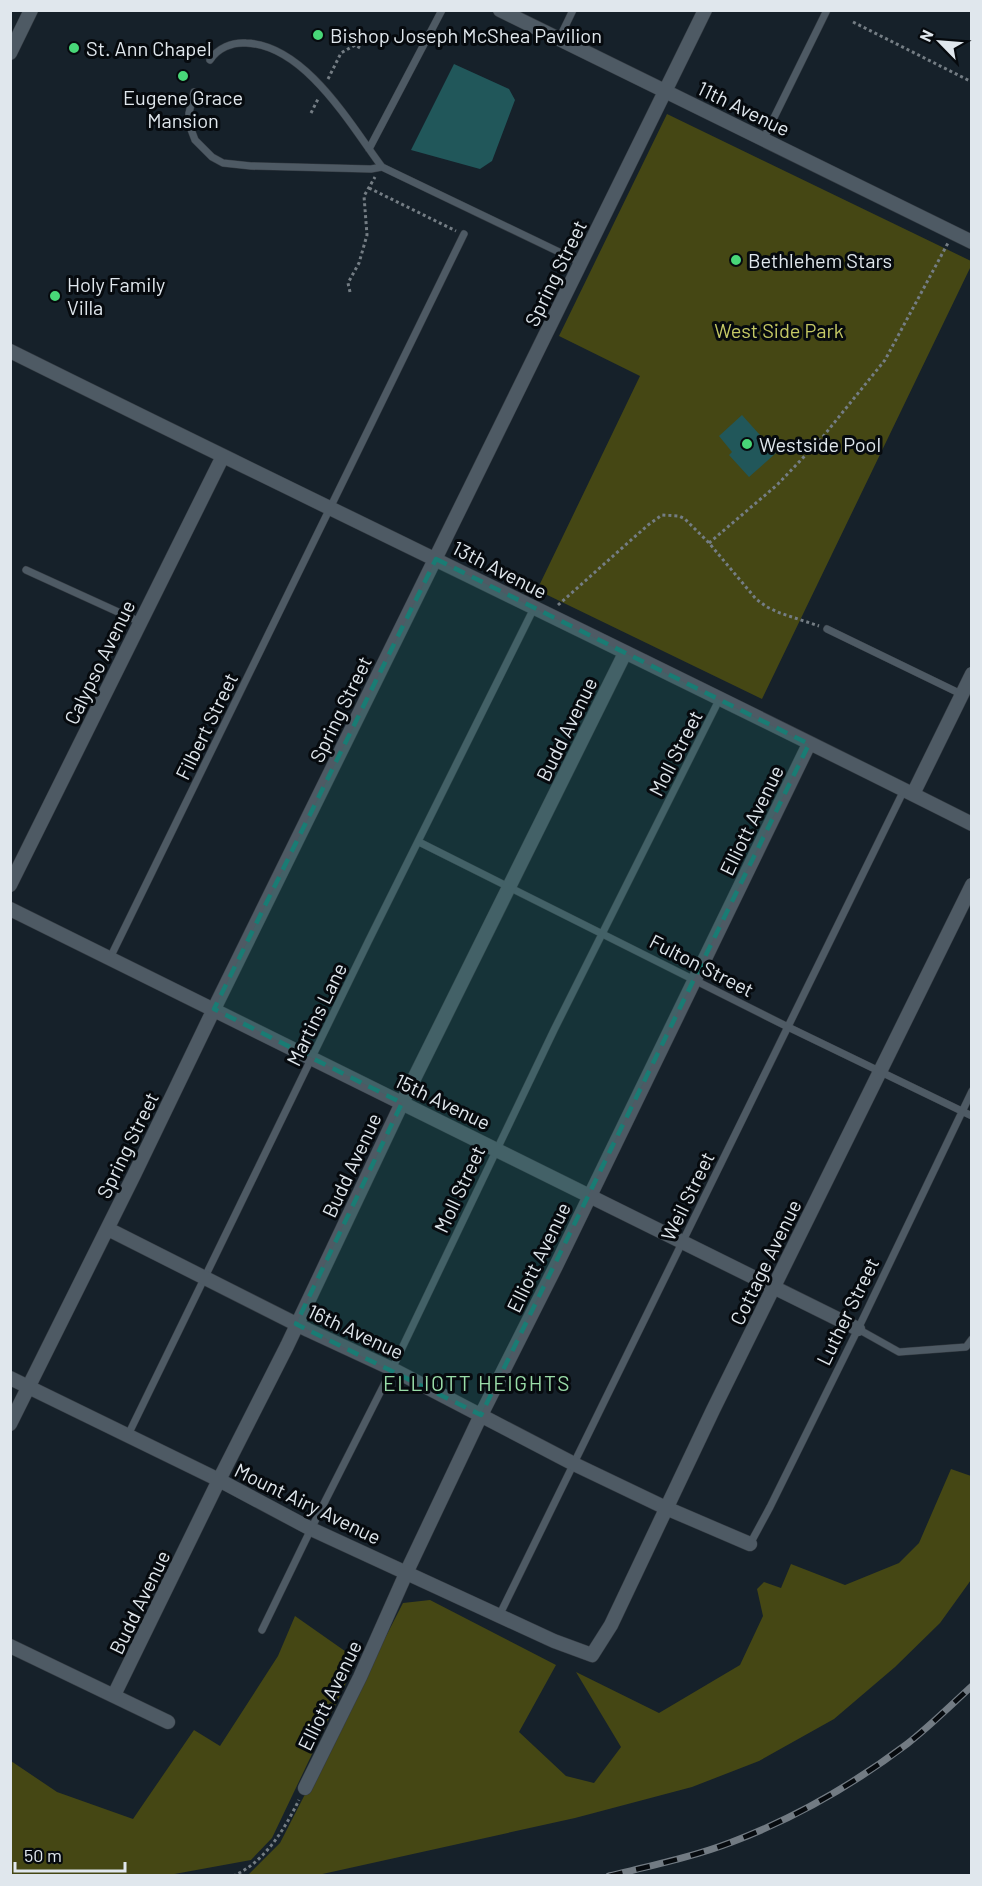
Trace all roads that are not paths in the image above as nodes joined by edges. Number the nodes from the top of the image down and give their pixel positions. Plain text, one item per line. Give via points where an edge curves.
1 (31, 10) edge
2 (442, 10) edge
3 (500, 10) edge
4 (573, 10) edge
5 (705, 10) edge
6 (827, 10) edge
7 (559, 39) junction
8 (10, 53) edge
9 (210, 60) dead end
10 (666, 91) junction
11 (194, 92) dead end
12 (763, 140) junction
13 (369, 149) junction
14 (382, 166) junction
15 (464, 234) road end
16 (972, 242) edge
17 (582, 263) junction
18 (10, 351) edge
19 (223, 456) junction
20 (331, 509) junction
21 (436, 559) junction
22 (26, 570) dead end
23 (534, 608) junction
24 (140, 622) junction
25 (827, 629) road end
26 (626, 653) junction
27 (972, 674) edge
28 (961, 694) junction
29 (720, 698) junction
30 (809, 744) junction
31 (908, 792) junction
32 (972, 824) edge
33 (419, 842) junction
34 (10, 885) edge
35 (972, 885) edge
36 (510, 888) junction
37 (10, 909) edge
38 (602, 934) junction
39 (110, 958) junction
40 (695, 980) junction
41 (214, 1010) junction
42 (788, 1027) junction
43 (313, 1058) junction
44 (880, 1071) junction
45 (972, 1091) edge
46 (402, 1103) junction
47 (961, 1111) junction
48 (972, 1116) edge
49 (496, 1149) junction
50 (589, 1196) junction
51 (108, 1229) junction
52 (682, 1242) junction
53 (204, 1278) junction
54 (775, 1287) junction
55 (296, 1324) junction
56 (858, 1329) junction
57 (972, 1339) edge
58 (392, 1369) junction
59 (10, 1378) edge
60 (29, 1387) junction
61 (482, 1415) junction
62 (10, 1424) edge
63 (128, 1435) junction
64 (574, 1464) junction
65 (219, 1480) junction
66 (666, 1508) junction
67 (311, 1528) junction
68 (750, 1544) joint
69 (408, 1572) junction
70 (499, 1616) junction
71 (262, 1630) dead end
72 (10, 1646) edge
73 (592, 1655) joint
74 (114, 1695) junction
75 (168, 1722) dead end
76 (305, 1788) road end

1 - 8 street
2 - 13 lane
3 - 7 street, 11th Avenue
4 - 7 lane
5 - 10 street, Spring Street
6 - 12 lane
7 - 10 street, 11th Avenue
9 - 13 lane via 229,45 239,43 261,45 288,58 340,107
10 - 12 street, 11th Avenue
10 - 17 street, Spring Street
11 - 14 lane via 189,124 195,140 223,163 371,169
12 - 16 street, 11th Avenue
13 - 14 lane
14 - 17 lane
15 - 20 lane, Filbert Street
17 - 21 street, Spring Street
18 - 19 street, 13th Avenue
19 - 20 street, 13th Avenue
19 - 24 street, Calypso Avenue
20 - 21 street, 13th Avenue
20 - 39 lane, Filbert Street
21 - 23 street, 13th Avenue
21 - 41 street, Spring Street
22 - 24 lane
23 - 26 street, 13th Avenue
23 - 33 lane, Martins Lane
24 - 34 street, Calypso Avenue
25 - 28 lane
26 - 29 street, 13th Avenue
26 - 36 street, Budd Avenue
27 - 28 street
28 - 31 street
29 - 30 street, 13th Avenue
29 - 38 lane, Moll Street
30 - 31 street, 13th Avenue
30 - 40 street, Elliott Avenue
31 - 32 street, 13th Avenue
31 - 42 lane, Weil Street
33 - 36 lane, Fulton Street
33 - 43 lane, Martins Lane
35 - 44 street, Cottage Avenue
36 - 38 lane, Fulton Street
36 - 46 street, Budd Avenue
37 - 39 street, 15th Avenue
38 - 40 lane, Fulton Street
38 - 49 lane, Moll Street
39 - 41 street, 15th Avenue
40 - 42 lane, Fulton Street
40 - 50 street, Elliott Avenue
41 - 43 street, 15th Avenue
41 - 51 street, Spring Street
42 - 44 lane, Fulton Street
42 - 52 lane, Weil Street
43 - 46 street, 15th Avenue
43 - 53 lane, Martins Lane
44 - 47 lane, Fulton Street
44 - 54 street, Cottage Avenue
45 - 47 lane, Luther Street
46 - 49 street, 15th Avenue
46 - 55 street, Budd Avenue
47 - 48 lane, Fulton Street
47 - 56 lane, Luther Street
49 - 50 street, 15th Avenue
49 - 58 lane, Moll Street
50 - 52 street, 15th Avenue
50 - 61 street, Elliott Avenue
51 - 53 street, 16th Avenue
51 - 60 street, Spring Street
52 - 54 street, 15th Avenue
52 - 64 lane, Weil Street
53 - 55 street, 16th Avenue
53 - 63 lane, Martins Lane
54 - 56 street, 15th Avenue
54 - 66 street, Cottage Avenue
55 - 58 street, 16th Avenue
55 - 65 street, Budd Avenue
56 - 57 lane via 899,1352 966,1347
56 - 68 lane, Luther Street
58 - 61 street, 16th Avenue
58 - 67 lane, Moll Street
59 - 60 street, Mount Airy Avenue
60 - 62 street, Spring Street
60 - 63 street, Mount Airy Avenue
61 - 64 street, 16th Avenue
61 - 69 street, Elliott Avenue
63 - 65 street, Mount Airy Avenue
64 - 66 street, 16th Avenue
64 - 70 lane, Weil Street
65 - 67 street, Mount Airy Avenue
65 - 74 street, Budd Avenue
66 - 68 street, 16th Avenue
66 - 73 street, Cottage Avenue via 611,1625
67 - 69 street, Mount Airy Avenue
67 - 71 lane, Moll Street
69 - 70 street, Mount Airy Avenue
69 - 76 street, Elliott Avenue
70 - 73 street, Mount Airy Avenue
72 - 74 street
74 - 75 street

